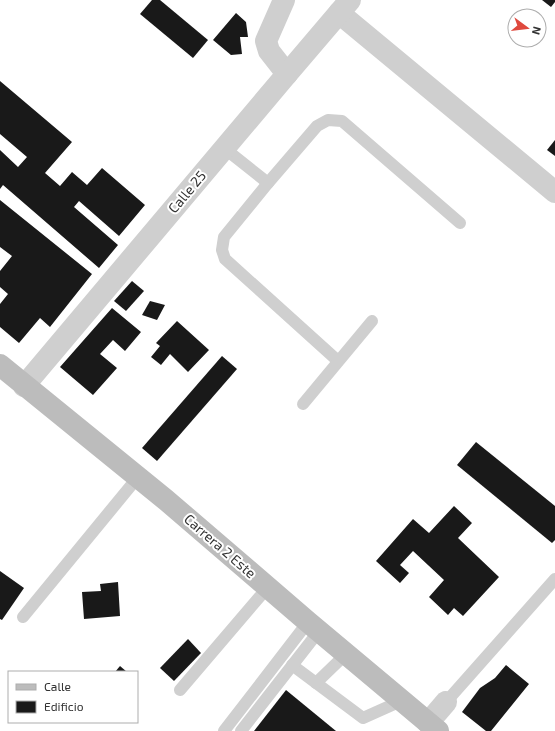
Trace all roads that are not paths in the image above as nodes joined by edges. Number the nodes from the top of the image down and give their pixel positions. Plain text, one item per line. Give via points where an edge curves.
1 (284, 0) edge
2 (345, 7) edge
3 (287, 74) junction
4 (224, 148) junction
5 (268, 184) junction
6 (555, 192) edge
7 (460, 222) dead end
8 (372, 321) dead end
9 (338, 361) junction
10 (0, 365) edge
11 (24, 386) junction
12 (303, 404) dead end
13 (138, 477) junction
14 (555, 579) edge
15 (268, 587) junction
16 (23, 617) dead end
17 (313, 626) junction
18 (346, 654) junction
19 (292, 665) junction
20 (316, 683) junction
21 (180, 690) dead end
22 (402, 701) junction
23 (446, 702) joint
24 (433, 727) edge
25 (224, 731) edge
26 (241, 731) edge

1 - 3 street via 266,41 269,51
2 - 3 street, Calle 25
2 - 6 street
3 - 4 street, Calle 25
4 - 5 lane
4 - 11 street, Calle 25
5 - 7 lane via 317,126 328,120 342,121
5 - 9 lane via 224,237 222,250 225,259
8 - 9 lane
9 - 12 lane
10 - 11 street, Carrera 2 Este
11 - 13 street, Carrera 2 Este
13 - 15 street, Carrera 2 Este
13 - 16 lane
14 - 23 lane
15 - 17 street, Carrera 2 Este
15 - 21 lane
17 - 18 street, Carrera 2 Este
17 - 19 lane
17 - 25 lane
18 - 20 lane
18 - 22 street, Carrera 2 Este
19 - 20 lane
19 - 26 lane
20 - 22 lane via 363,718
22 - 24 street, Carrera 2 Este
23 - 24 street

